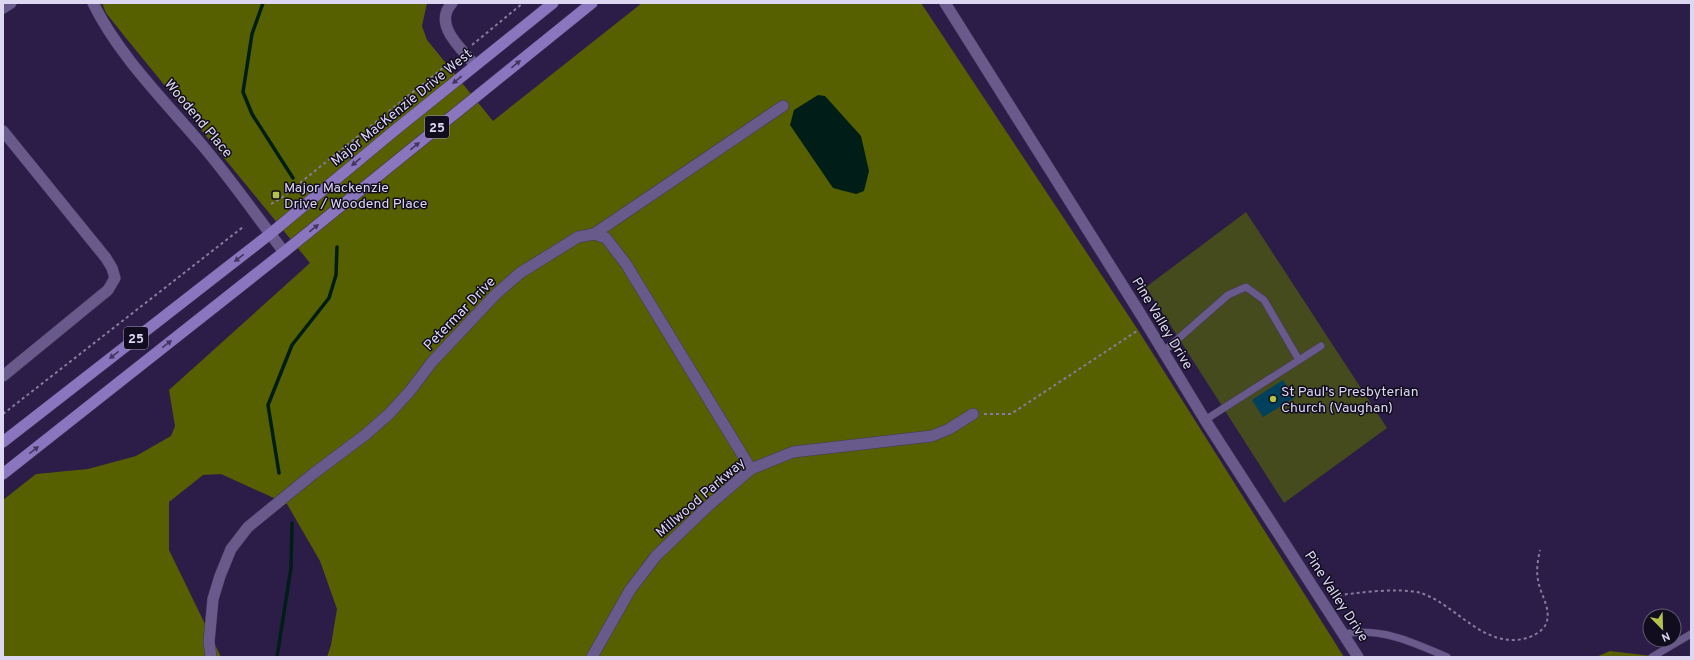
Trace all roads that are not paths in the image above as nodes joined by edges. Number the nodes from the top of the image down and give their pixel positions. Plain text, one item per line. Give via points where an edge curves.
1 (11, 3) edge
2 (93, 3) edge
3 (452, 3) edge
4 (553, 3) edge
5 (592, 3) edge
6 (945, 3) edge
7 (3, 8) edge
8 (476, 65) junction
9 (783, 106) dead end
10 (3, 131) edge
11 (270, 234) junction
12 (594, 234) junction
13 (284, 252) junction
14 (1321, 346) dead end
15 (1163, 352) junction
16 (1299, 360) junction
17 (3, 376) edge
18 (973, 414) road end
19 (1205, 420) junction
20 (3, 442) edge
21 (751, 469) junction
22 (3, 474) edge
23 (1343, 634) junction
24 (1691, 634) edge
25 (211, 657) edge
26 (592, 657) edge
27 (1358, 657) edge
28 (1447, 657) edge
29 (1652, 657) edge

1 - 7 street
2 - 11 street, Woodend Place via 118,45 213,158
3 - 8 street via 447,8 445,22 449,33
4 - 8 main road, Major MacKenzie Drive West / 25
13 -> 5 main road, 25
6 - 15 street, Pine Valley Drive
8 -> 11 main road, Major MacKenzie Drive West / 25
9 - 12 street, Petermar Drive
10 - 17 street via 106,258 115,278 108,290
11 - 13 street, Woodend Place
11 -> 20 main road, Major MacKenzie Drive West / 25
12 - 21 street via 606,238 626,264
12 - 25 street, Petermar Drive via 578,237 520,273 496,294 432,362 389,414 248,527 231,549 213,599 209,642
22 -> 13 main road, 25
14 - 16 lane
15 - 16 lane via 1228,295 1246,287 1264,300
15 - 19 street, Pine Valley Drive
16 - 19 lane
18 - 21 street, Millwood Parkway via 932,436 793,452
19 - 23 street, Pine Valley Drive
21 - 26 street, Millwood Parkway via 656,556 630,590
23 - 27 street, Pine Valley Drive
23 - 28 lane via 1360,631 1390,634
24 - 29 lane

